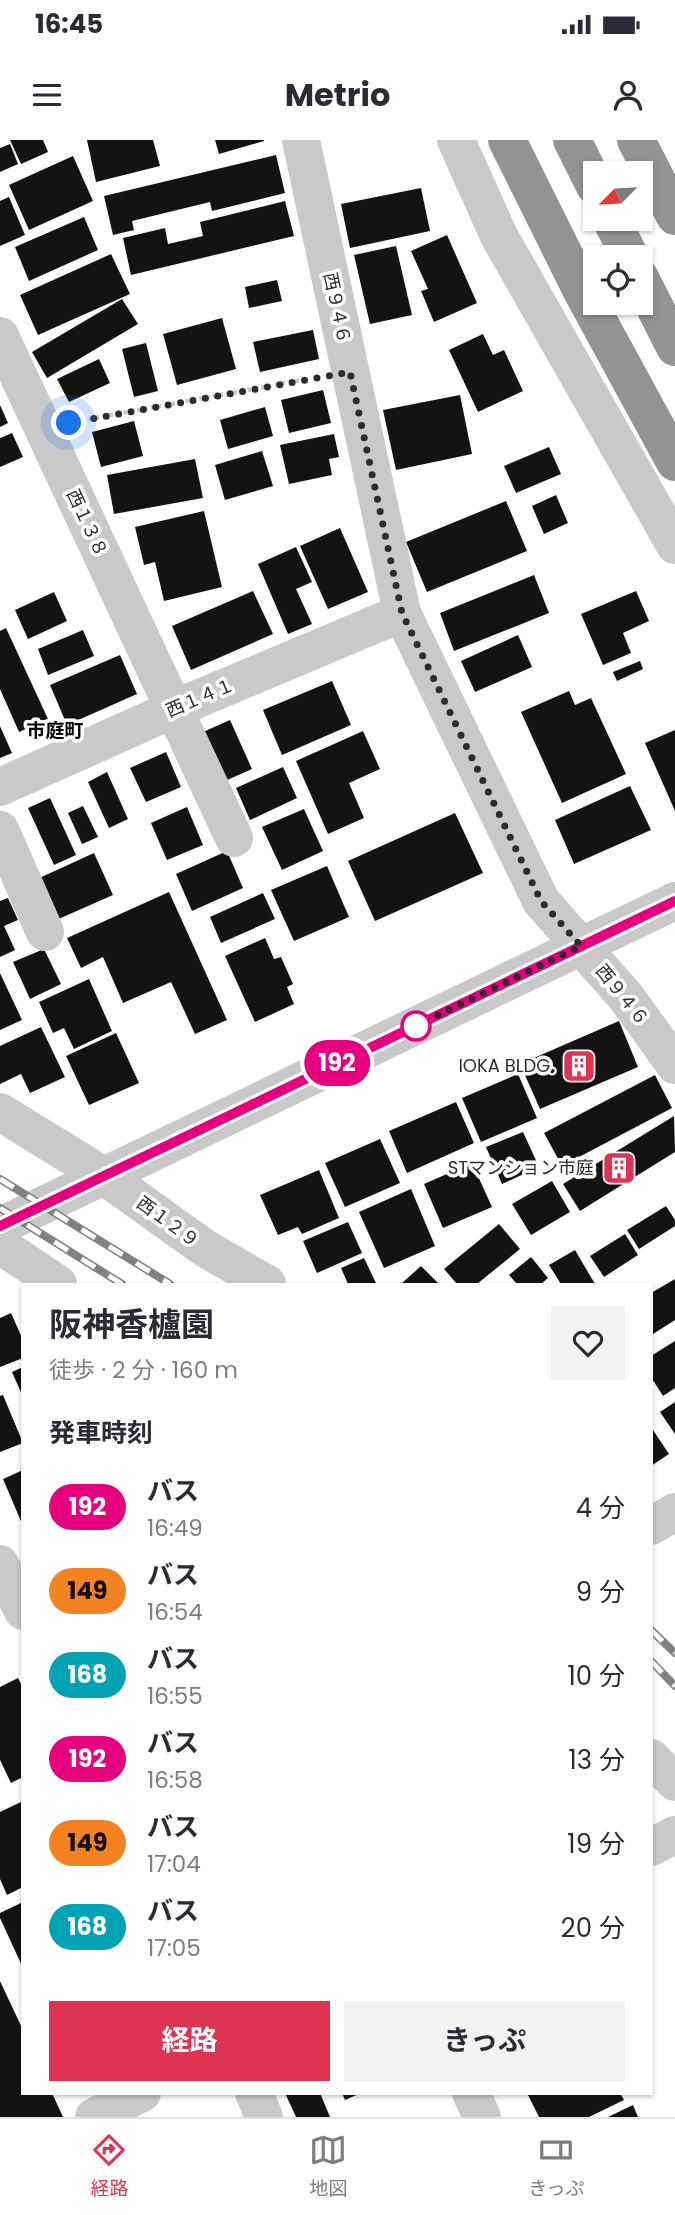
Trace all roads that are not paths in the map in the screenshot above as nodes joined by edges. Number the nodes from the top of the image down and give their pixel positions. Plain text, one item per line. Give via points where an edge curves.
1 (301, 140) edge
2 (456, 140) edge
3 (506, 140) edge
4 (572, 140) edge
5 (636, 140) edge
6 (583, 162) edge
7 (675, 216) edge
8 (653, 303) edge
9 (0, 336) edge
10 (675, 346) edge
11 (675, 462) edge
12 (675, 545) edge
13 (402, 613) junction
14 (174, 709) junction
15 (0, 787) edge
16 (0, 830) edge
17 (234, 838) dead end
18 (675, 901) edge
19 (45, 932) dead end
20 (581, 946) junction
21 (675, 1065) edge
22 (0, 1112) edge
23 (104, 1176) junction
24 (0, 1226) edge
25 (0, 1245) edge
26 (57, 1283) edge
27 (265, 1283) edge
28 (675, 1512) edge
29 (653, 1525) edge
30 (0, 1564) edge
31 (21, 1607) edge
32 (653, 1760) edge
33 (675, 1783) edge
34 (675, 1835) edge
35 (653, 1846) edge
36 (138, 2095) edge
37 (255, 2095) edge
38 (472, 2095) edge
39 (94, 2117) edge
40 (264, 2117) edge
41 (482, 2117) edge

1 - 13 street, 西９４６
2 - 12 street via 499,236
3 - 11 highway
4 - 6 highway
5 - 7 highway
8 - 10 highway
9 - 14 street, 西１３８
13 - 14 street, 西１４１
13 - 20 street, 西９４６ via 541,901
14 - 15 street, 西１４１
14 - 17 street, 西１３８
16 - 19 street
18 - 20 street
20 - 21 street, 西９４６ via 626,997
20 - 23 street
22 - 23 street, 西１２９
23 - 24 street
23 - 27 street, 西１２９ via 206,1249
25 - 26 street
28 - 29 street
30 - 31 street
32 - 33 street
34 - 35 street
36 - 39 street
37 - 40 street
38 - 41 street

